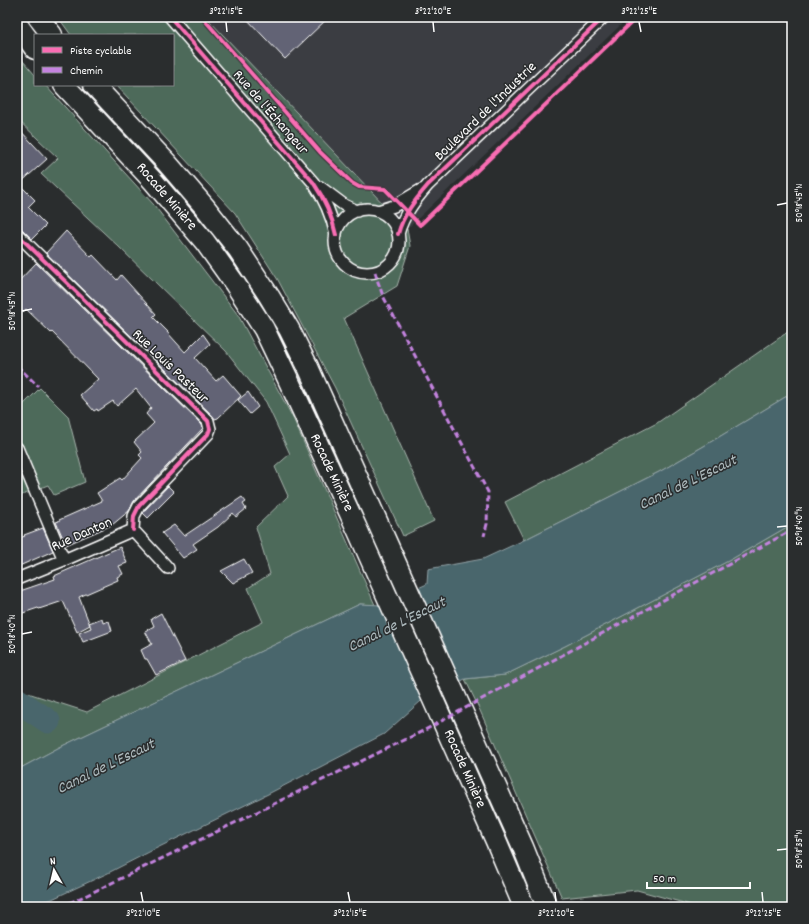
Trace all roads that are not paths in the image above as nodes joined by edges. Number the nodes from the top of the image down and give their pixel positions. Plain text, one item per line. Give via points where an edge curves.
1 (38, 17) edge
2 (170, 17) edge
3 (604, 17) edge
4 (17, 24) edge
5 (51, 34) edge
6 (34, 48) edge
7 (65, 86) edge
8 (95, 86) edge
9 (313, 182) junction
10 (428, 185) junction
11 (357, 211) junction
12 (378, 211) junction
13 (17, 234) edge
14 (398, 234) junction
15 (336, 235) junction
16 (17, 448) edge
17 (133, 530) junction
18 (64, 560) junction
19 (168, 568) dead end
20 (17, 578) edge
21 (524, 907) edge
22 (547, 907) edge

1 - 5 highway
2 - 9 street, Rue de l'Échangeur
3 - 10 street, Boulevard de l'Industrie
4 - 6 highway
7 - 21 highway, Rocade Minière via 188,221 213,253 264,329 358,531
8 - 22 highway, Rocade Minière via 204,206 238,249 284,320 377,521 536,877
9 - 11 street, Rue de l'Échangeur via 344,205
9 - 15 street, Rue de l'Échangeur via 331,216
10 - 12 street, Boulevard de l'Industrie via 399,204
10 - 14 street, Boulevard de l'Industrie via 407,212
11 - 12 street
11 - 15 street via 348,215 339,226
12 - 14 street via 391,220
13 - 17 street, Rue Louis Pasteur via 210,424 208,434 139,506 134,516
14 - 15 street via 399,245 393,260 380,270 365,273 350,268 342,260 335,246
16 - 18 street
17 - 18 street, Rue Danton
17 - 19 street, Rue Danton
18 - 20 street, Rue Danton

